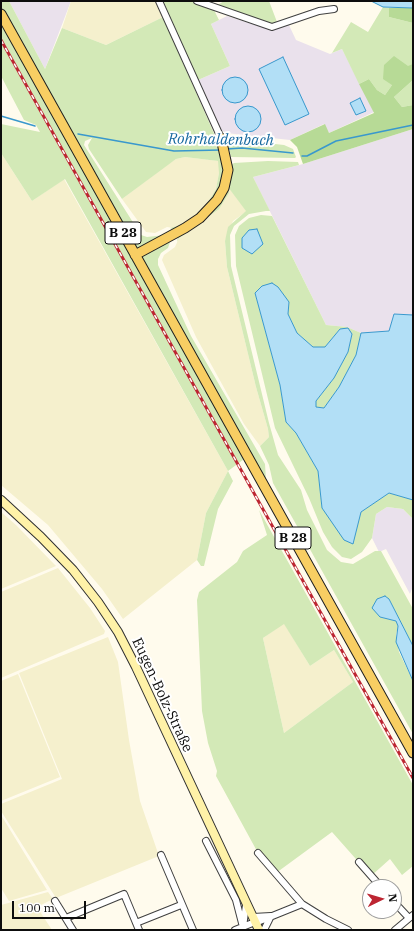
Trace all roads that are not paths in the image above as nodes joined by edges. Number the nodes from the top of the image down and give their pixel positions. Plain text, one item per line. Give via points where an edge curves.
1 (159, 1) edge
2 (197, 1) edge
3 (334, 9) dead end
4 (1, 14) edge
5 (222, 141) joint
6 (136, 255) junction
7 (1, 500) edge
8 (413, 753) edge
9 (206, 840) dead end
10 (258, 852) dead end
11 (161, 855) dead end
12 (359, 862) dead end
13 (374, 879) edge
14 (55, 900) dead end
15 (246, 904) junction
16 (302, 904) junction
17 (181, 905) junction
18 (402, 909) edge
19 (273, 916) junction
20 (411, 917) edge
21 (66, 918) junction
22 (136, 923) junction
23 (257, 925) edge
24 (243, 927) junction
25 (73, 930) edge
26 (139, 930) edge
27 (193, 930) edge
28 (235, 930) edge
29 (348, 930) edge
30 (395, 930) edge

1 - 5 street
2 - 3 street via 272,27 318,11
4 - 6 main road, B 28
5 - 6 main road via 228,170 218,200 200,218
6 - 8 main road, B 28
7 - 15 street, Eugen-Bolz-Straße via 73,570 118,632
9 - 24 street via 236,900
10 - 16 street
11 - 17 street
12 - 13 street
14 - 21 street
15 - 23 street, Eugen-Bolz-Straße
15 - 24 street
16 - 19 street
16 - 29 street
17 - 22 street
17 - 27 street
18 - 20 street
19 - 23 street
19 - 23 street via 267,922
20 - 30 street
21 - 22 street via 124,894
21 - 25 street
22 - 26 street
23 - 24 street
24 - 28 street

